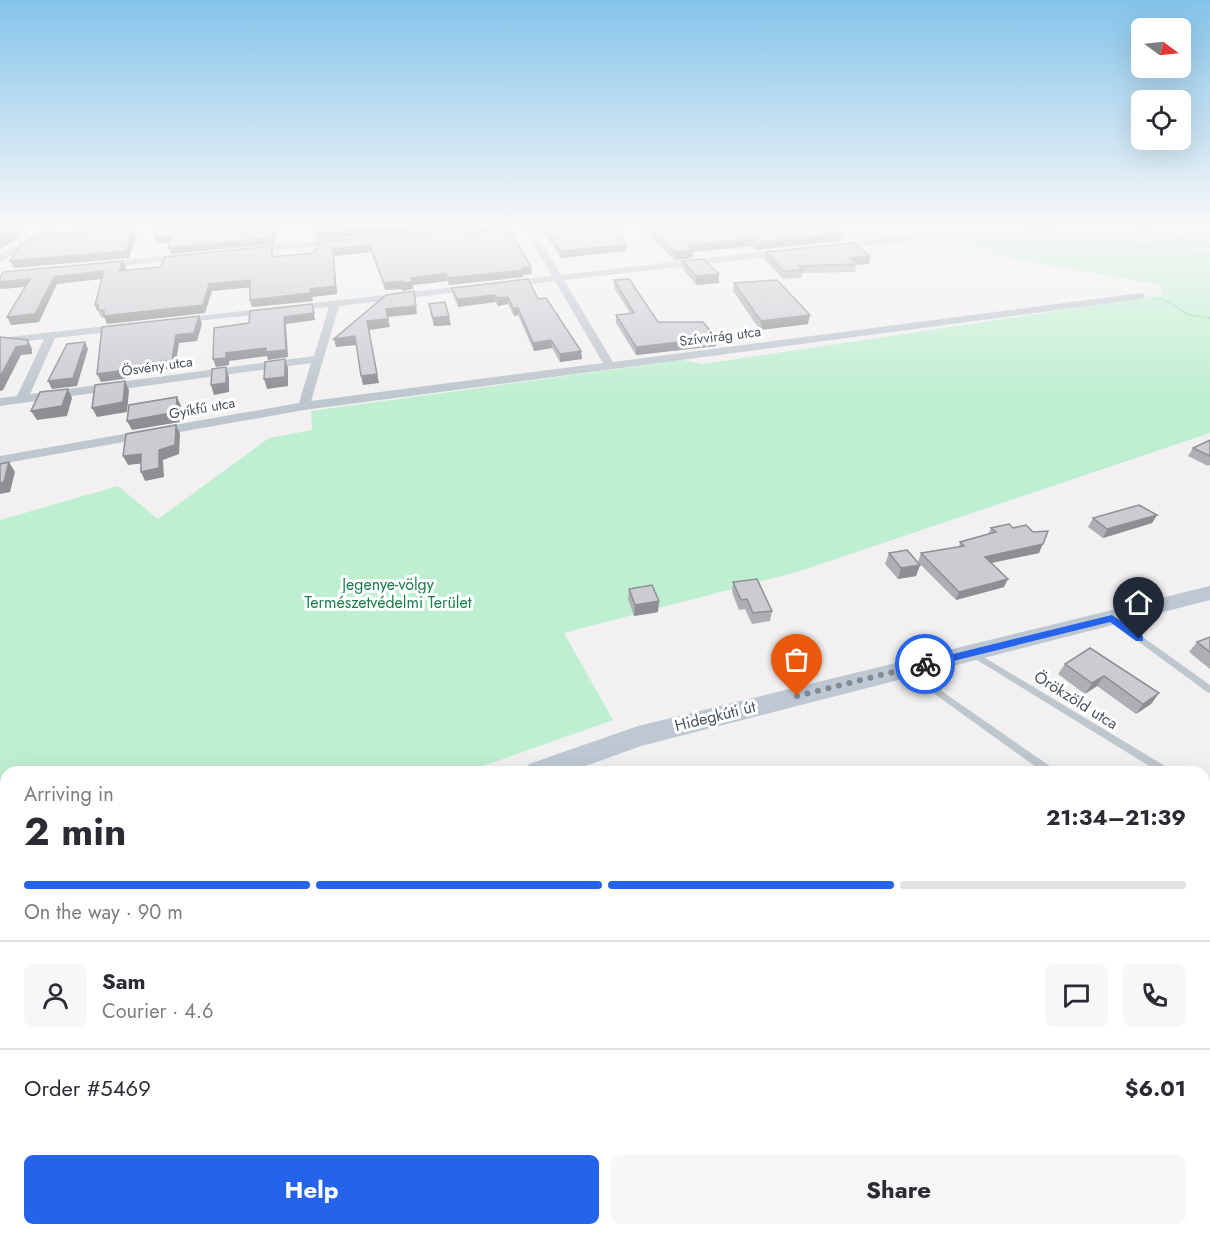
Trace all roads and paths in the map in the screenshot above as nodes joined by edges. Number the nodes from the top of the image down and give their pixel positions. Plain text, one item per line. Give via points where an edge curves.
1 (529, 282) edge
2 (562, 282) edge
3 (501, 285) edge
4 (489, 286) edge
5 (1141, 296) joint
6 (335, 303) junction
7 (1210, 318) edge
8 (169, 322) edge
9 (134, 326) edge
10 (51, 336) junction
11 (0, 341) edge
12 (318, 359) junction
13 (609, 365) junction
14 (21, 399) junction
15 (0, 402) edge
16 (304, 406) junction
17 (0, 460) edge
18 (1210, 593) edge
19 (1112, 618) junction
20 (971, 652) junction
21 (906, 669) junction
22 (1210, 690) edge
23 (556, 766) edge
24 (1042, 766) edge
25 (1156, 766) edge

1 - 3 street
2 - 13 street
4 - 6 street
5 - 7 path via 1167,301 1189,315
5 - 13 street, Szívvirág utca
6 - 8 street
6 - 12 street
9 - 10 street
10 - 11 street
10 - 14 street
12 - 14 street, Ösvény utca
12 - 16 street
13 - 16 street, Szívvirág utca
14 - 15 street, Ösvény utca
16 - 17 street, Gyíkfű utca
18 - 19 main road, Hidegkúti út
19 - 20 main road, Hidegkúti út
19 - 22 lane
20 - 21 main road, Hidegkúti út
20 - 25 lane, Örökzöld utca
21 - 23 main road, Hidegkúti út via 638,736
21 - 24 lane

